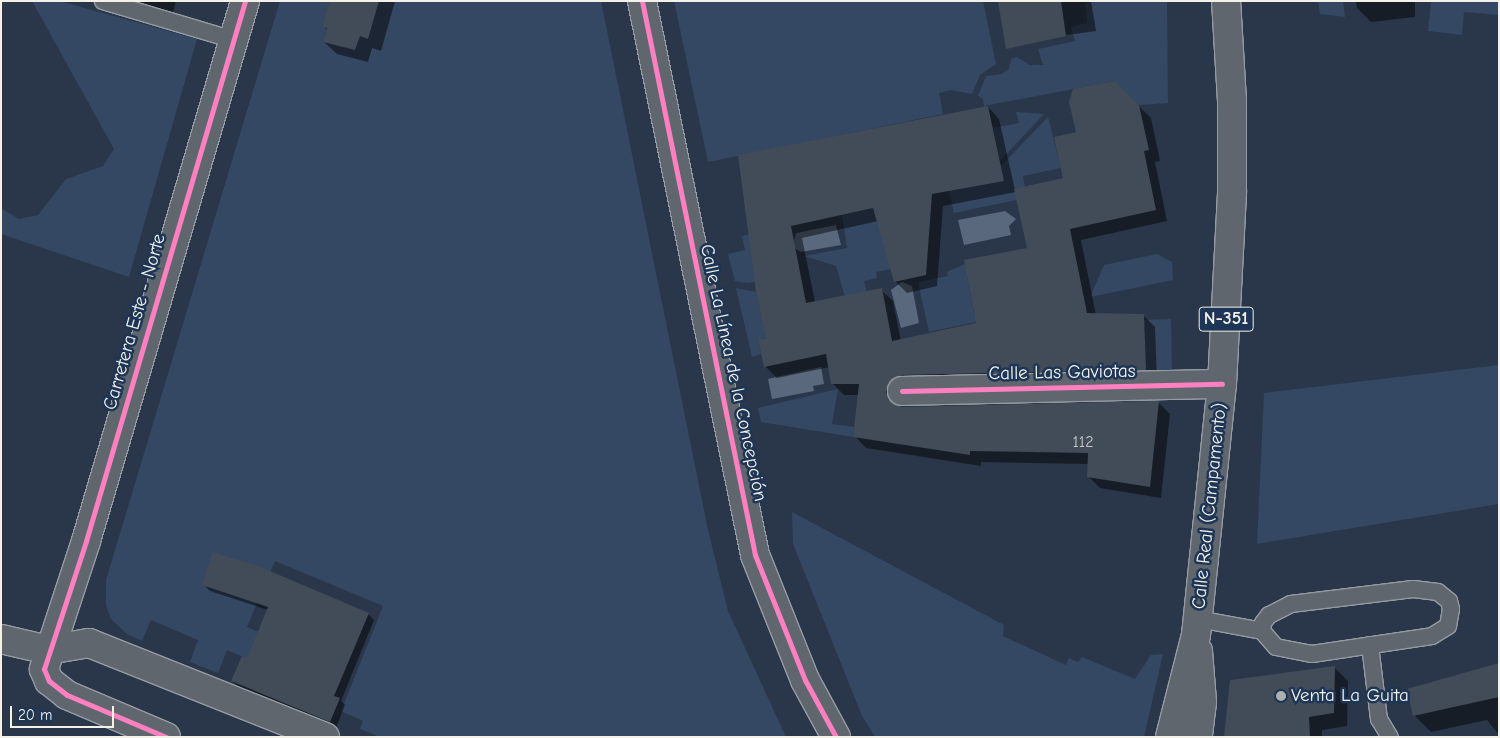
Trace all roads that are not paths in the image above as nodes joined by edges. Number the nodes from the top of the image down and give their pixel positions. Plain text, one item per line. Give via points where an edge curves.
1 (103, 1) edge
2 (245, 1) edge
3 (642, 1) edge
4 (1226, 1) edge
5 (234, 40) junction
6 (1222, 384) junction
7 (902, 391) dead end
8 (1197, 627) junction
9 (1262, 631) junction
10 (1, 639) edge
11 (1370, 645) junction
12 (48, 650) junction
13 (166, 737) edge
14 (325, 737) edge
15 (836, 737) edge
16 (1170, 737) edge
17 (1198, 737) edge
18 (1390, 737) edge

1 - 5 lane
2 - 5 main road, Carretera Este - Norte
3 - 15 main road, Calle La Línea de la Concepción via 756,555 805,680
4 - 6 main road, Calle Real (Campamento) / N-351 via 1232,101 1232,190
5 - 12 main road, Carretera Este - Norte via 86,541
6 - 7 main road, Calle Las Gaviotas
6 - 8 main road, Calle Real (Campamento) / N-351
8 - 9 lane
8 - 16 main road, Calle Real (Campamento) / N-351
8 - 17 main road, N-351 via 1202,702
9 - 11 lane via 1276,647 1297,653
9 - 11 lane via 1263,622 1269,615 1291,604 1413,589 1438,592 1449,601 1451,616 1444,631 1432,636
10 - 12 main road
11 - 18 lane via 1379,719
12 - 13 main road, Carretera Este - Norte via 44,668 50,681 67,695
12 - 14 main road via 90,643

